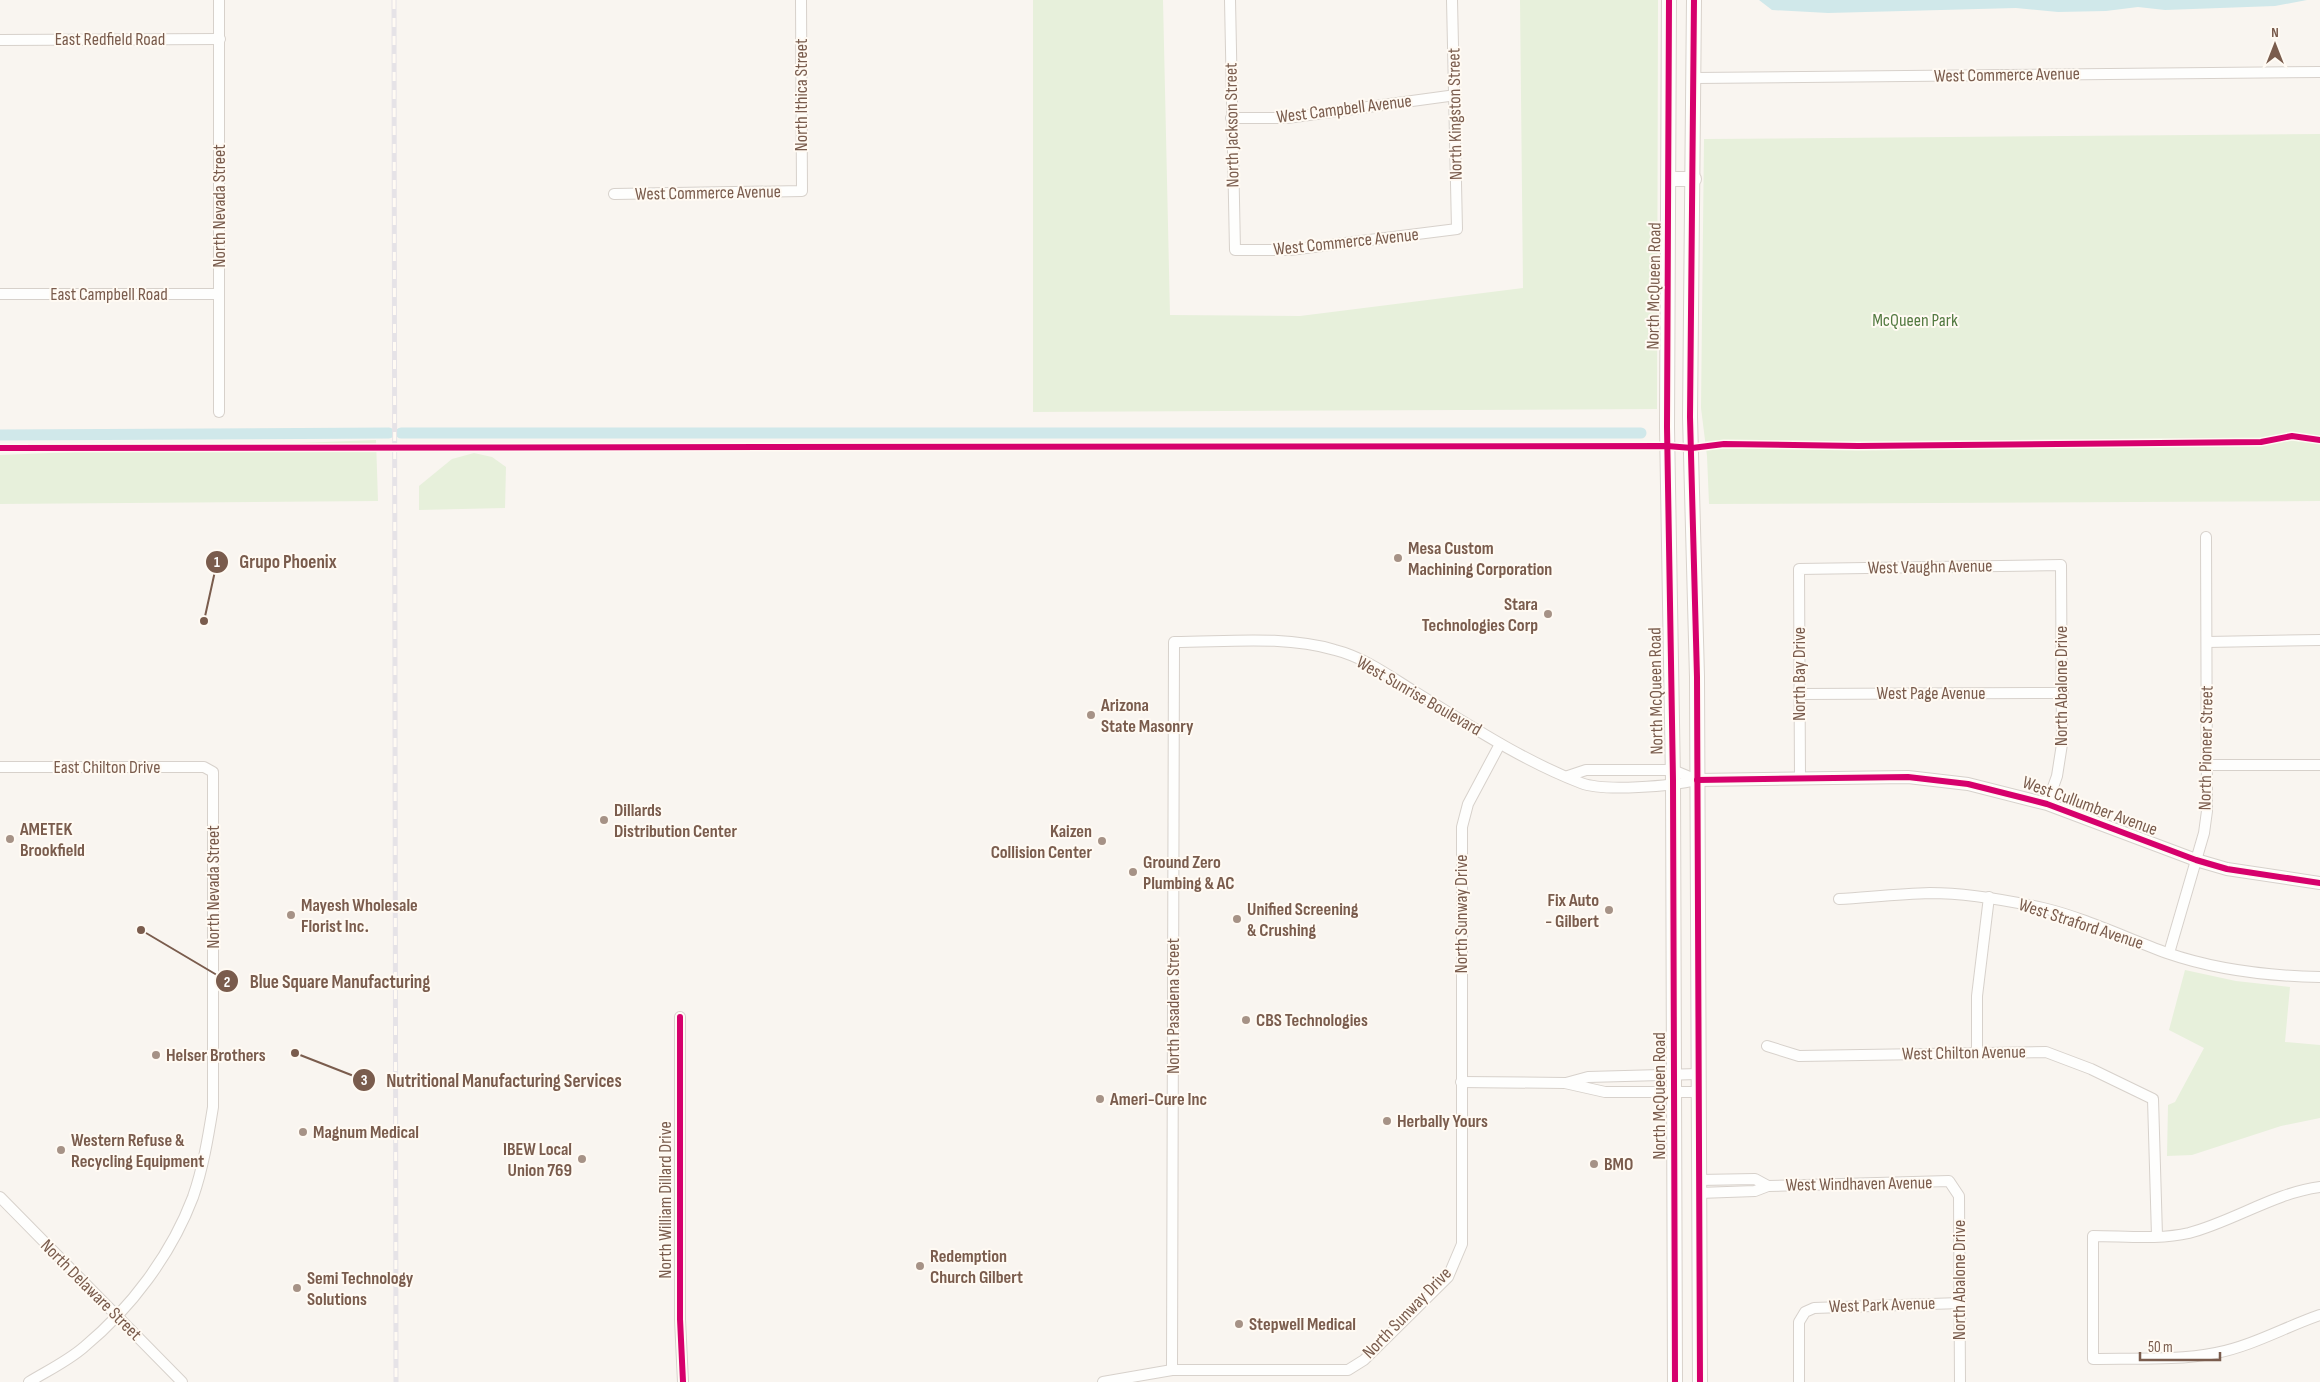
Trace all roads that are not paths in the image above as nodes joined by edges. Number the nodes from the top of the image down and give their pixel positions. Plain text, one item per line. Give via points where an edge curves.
1 (220, 0) edge
2 (801, 0) edge
3 (1230, 0) edge
4 (1452, 0) edge
5 (1669, 0) edge
6 (1694, 0) edge
7 (220, 39) junction
8 (0, 40) edge
9 (2320, 72) edge
10 (1695, 78) junction
11 (1456, 95) junction
12 (1231, 118) junction
13 (1670, 179) junction
14 (1694, 179) junction
15 (802, 191) joint
16 (614, 194) dead end
17 (1457, 229) joint
18 (1235, 250) joint
19 (0, 294) edge
20 (218, 294) junction
21 (218, 412) dead end
22 (1667, 427) junction
23 (1691, 427) junction
24 (2206, 537) dead end
25 (2061, 565) joint
26 (1798, 569) joint
27 (2320, 640) edge
28 (1174, 642) joint
29 (2207, 642) junction
30 (2063, 693) junction
31 (1800, 694) junction
32 (1500, 744) junction
33 (2320, 765) edge
34 (2207, 766) junction
35 (0, 767) edge
36 (1673, 770) junction
37 (213, 772) joint
38 (1568, 776) junction
39 (1800, 779) junction
40 (1697, 780) junction
41 (1673, 786) junction
42 (2048, 804) junction
43 (2196, 860) junction
44 (2320, 883) edge
45 (1989, 897) junction
46 (1839, 898) dead end
47 (2169, 953) junction
48 (2320, 977) edge
49 (680, 1017) dead end
50 (1767, 1046) dead end
51 (1977, 1052) junction
52 (1698, 1074) junction
53 (1674, 1075) junction
54 (1461, 1082) junction
55 (1565, 1084) junction
56 (1674, 1092) junction
57 (1699, 1092) junction
58 (1746, 1179) junction
59 (1949, 1182) joint
60 (1699, 1186) junction
61 (1768, 1186) junction
62 (2320, 1187) edge
63 (1746, 1191) junction
64 (0, 1197) edge
65 (2157, 1236) junction
66 (1960, 1303) junction
67 (2320, 1315) edge
68 (117, 1316) junction
69 (1172, 1370) junction
70 (29, 1382) edge
71 (182, 1382) edge
72 (683, 1382) edge
73 (1104, 1382) edge
74 (1675, 1382) edge
75 (1700, 1382) edge
76 (1799, 1382) edge
77 (1960, 1382) edge

1 - 7 street, North Nevada Street
2 - 15 street, North Ithica Street
3 - 12 street, North Jackson Street
4 - 11 street, North Kingston Street
5 - 13 main road, North McQueen Road
6 - 10 main road
7 - 8 street, East Redfield Road
7 - 20 street, North Nevada Street
9 - 10 street, West Commerce Avenue
10 - 14 main road
11 - 12 street, West Campbell Avenue via 1287,118
11 - 17 street, North Kingston Street
12 - 18 street, North Jackson Street
13 - 14 main road
13 - 22 main road, North McQueen Road
14 - 23 main road
15 - 16 street, West Commerce Avenue
17 - 18 street, West Commerce Avenue via 1290,250
19 - 20 street, East Campbell Road
20 - 21 street, North Nevada Street
22 - 23 main road
22 - 36 main road, North McQueen Road
23 - 40 main road
24 - 29 street, North Pioneer Street
25 - 26 street, West Vaughn Avenue
25 - 30 street, North Abalone Drive
26 - 31 street, North Bay Drive
27 - 29 street
28 - 32 street, West Sunrise Boulevard via 1298,642 1336,650 1370,664
28 - 69 street, North Pasadena Street
29 - 34 street, North Pioneer Street
30 - 31 street, West Page Avenue
30 - 42 street, North Abalone Drive via 2062,744
31 - 39 street, North Bay Drive
32 - 38 street, West Sunrise Boulevard
32 - 54 street, North Sunway Drive via 1468,804 1462,827
33 - 34 street
34 - 43 street, North Pioneer Street via 2207,811
35 - 37 street, East Chilton Drive via 204,766
36 - 38 street via 1586,770
36 - 40 street
36 - 41 main road, North McQueen Road
37 - 68 street, North Nevada Street via 213,1108 206,1152 193,1196 174,1240 148,1279
38 - 41 street, West Sunrise Boulevard via 1581,783 1598,786
39 - 40 street, West Cullumber Avenue
39 - 42 street, West Cullumber Avenue via 1937,779
40 - 41 street, West Sunrise Boulevard
40 - 52 main road
41 - 53 main road, North McQueen Road
42 - 43 street, West Cullumber Avenue
43 - 44 street, West Cullumber Avenue via 2227,869
43 - 47 street, North Pioneer Street
45 - 46 street, West Straford Avenue via 1932,893
45 - 47 street, West Straford Avenue via 2044,909
45 - 51 street via 1977,996
47 - 48 street, West Straford Avenue via 2214,965 2279,976
49 - 72 street, North William Dillard Drive
50 - 51 street, West Chilton Avenue via 1799,1056
51 - 65 street, West Chilton Avenue via 2046,1052 2091,1069 2154,1100
52 - 53 street
52 - 57 main road
53 - 55 street via 1588,1077
53 - 56 main road, North McQueen Road
54 - 55 street
54 - 69 street, North Sunway Drive via 1462,1244 1448,1277 1412,1313 1364,1360 1348,1370
55 - 56 street via 1605,1092
56 - 57 street
56 - 74 main road, North McQueen Road
57 - 60 main road
58 - 60 street, West Windhaven Avenue
58 - 61 street, West Windhaven Avenue via 1755,1179
58 - 63 street
59 - 61 street, West Windhaven Avenue
59 - 66 street, North Abalone Drive via 1959,1196
60 - 63 street, West Windhaven Avenue
60 - 75 main road
61 - 63 street, West Windhaven Avenue
62 - 65 street via 2277,1199 2188,1233
64 - 68 street, North Delaware Street
65 - 67 street via 2093,1236 2093,1360 2216,1353 2256,1342
66 - 76 street, West Park Avenue via 1814,1308 1805,1312 1798,1322
66 - 77 street, North Abalone Drive
68 - 70 street, North Nevada Street via 83,1348
68 - 71 street, North Delaware Street
69 - 73 street, North Sunway Drive

